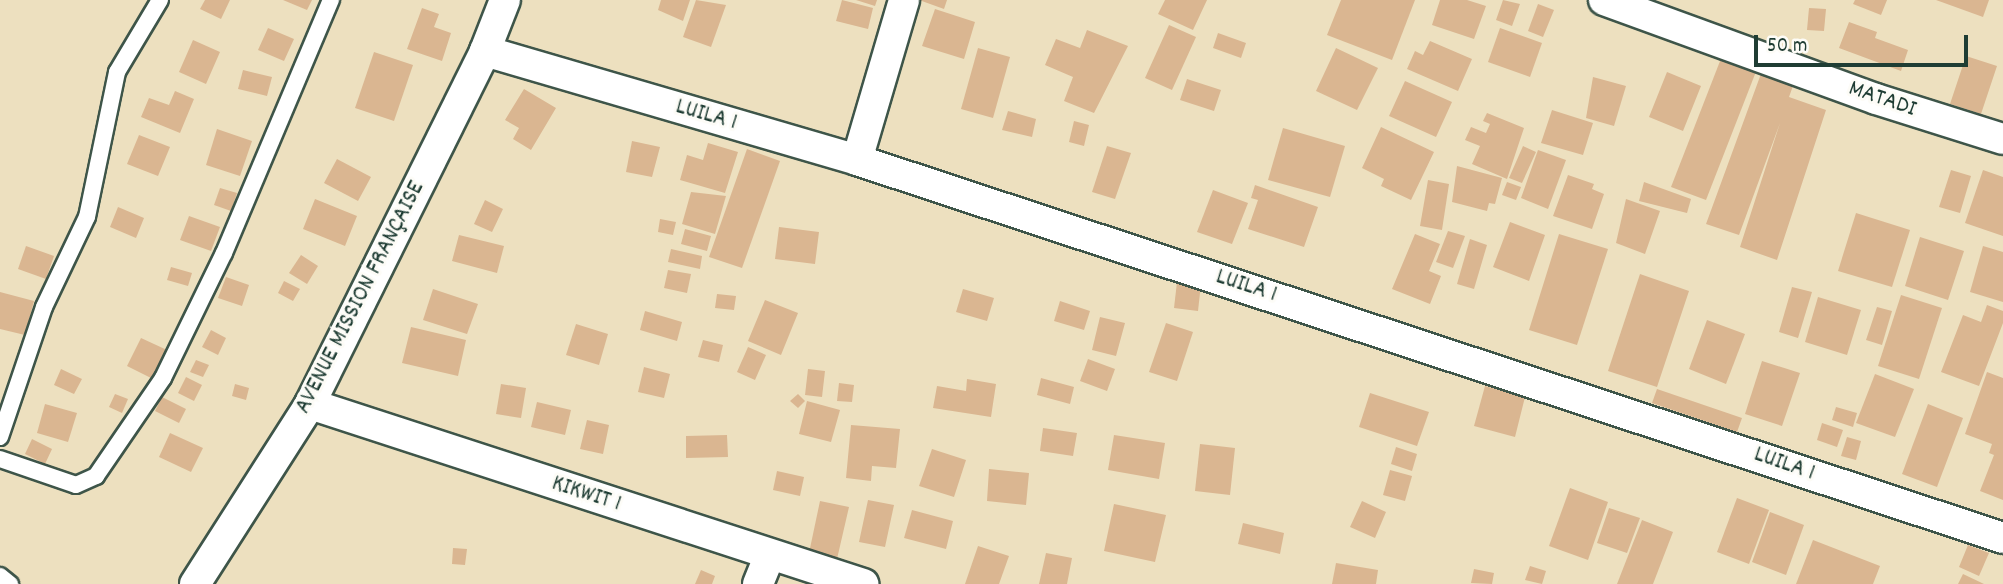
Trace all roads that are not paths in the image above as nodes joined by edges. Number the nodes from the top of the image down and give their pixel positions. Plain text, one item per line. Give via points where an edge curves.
1 (160, 0) edge
2 (331, 0) edge
3 (505, 0) edge
4 (904, 0) edge
5 (1604, 0) edge
6 (485, 51) junction
7 (2003, 138) edge
8 (857, 160) junction
9 (310, 404) junction
10 (0, 437) edge
11 (0, 459) edge
12 (2003, 538) edge
13 (770, 555) junction
14 (0, 576) edge
15 (10, 584) edge
16 (195, 584) edge
17 (758, 584) edge
18 (863, 584) edge

1 - 10 lane via 117,72 87,217 39,319
2 - 11 lane via 224,253 163,378 96,476 76,485
3 - 6 street, AVENUE MISSION FRANÇAISE
4 - 8 street
5 - 7 street, MATADI via 1876,99
6 - 8 street, LUILA 1
6 - 9 street, AVENUE MISSION FRANÇAISE
8 - 12 street, LUILA 1
9 - 13 street, KIKWIT 1
9 - 16 street, AVENUE MISSION FRANÇAISE
13 - 17 street
13 - 18 street, KIKWIT 1
14 - 15 lane

